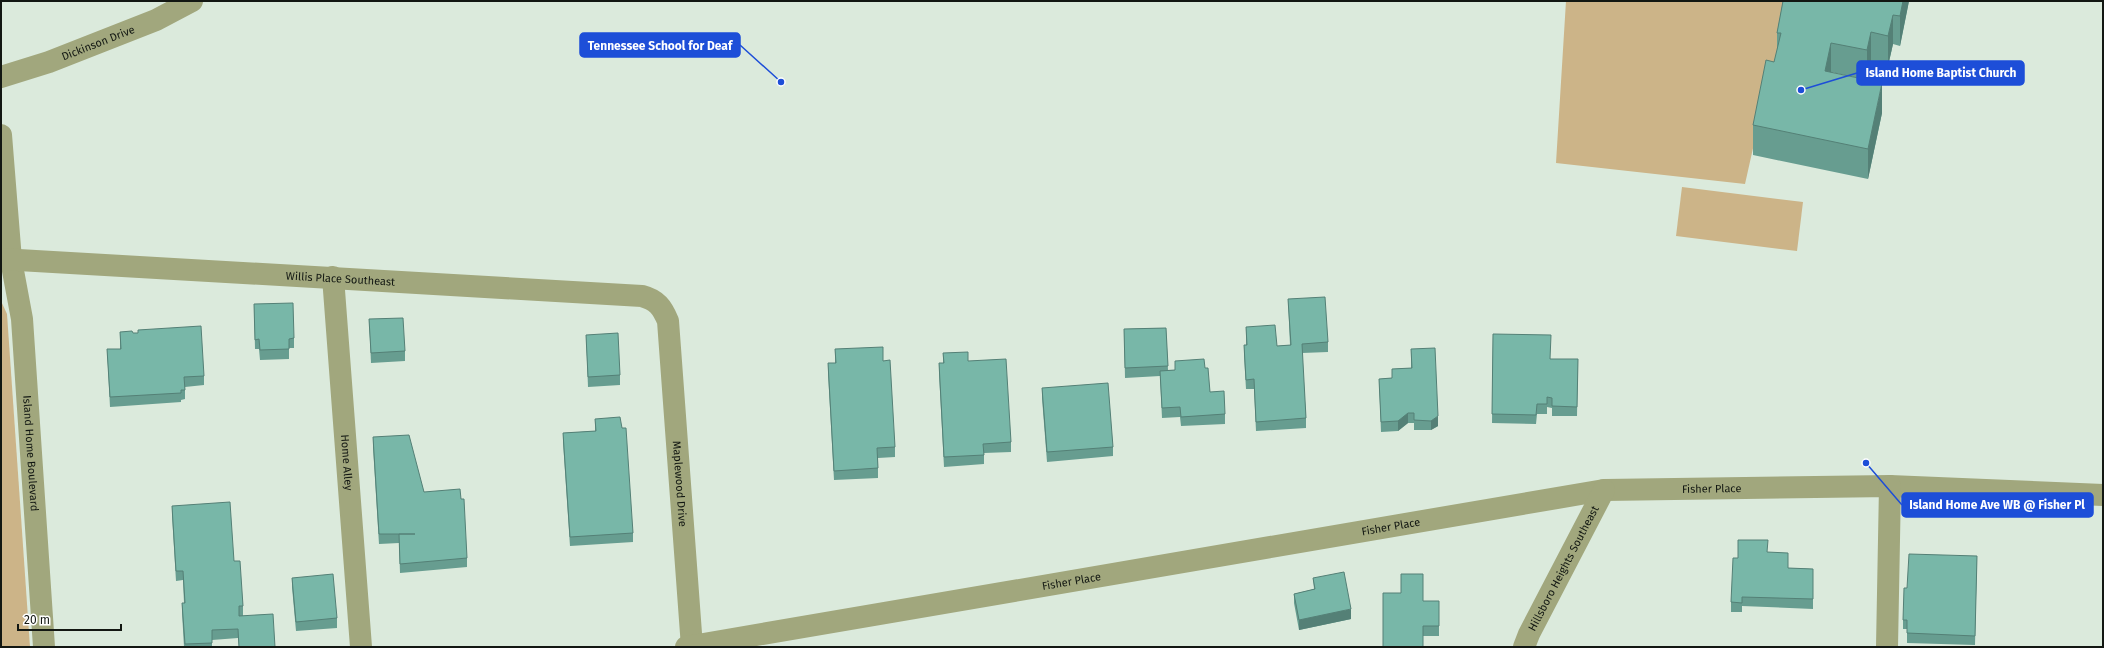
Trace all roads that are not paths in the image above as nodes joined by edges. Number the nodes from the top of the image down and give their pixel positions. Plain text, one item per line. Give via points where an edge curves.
1 (191, 1) edge
2 (1, 77) edge
3 (1, 135) edge
4 (6, 260) edge
5 (333, 277) junction
6 (668, 321) joint
7 (1890, 486) junction
8 (1604, 490) junction
9 (2103, 495) edge
10 (44, 647) edge
11 (361, 647) edge
12 (690, 647) edge
13 (1524, 647) edge
14 (1887, 647) edge

1 - 2 street, Dickinson Drive via 142,26 49,62
3 - 4 street, Island Home Boulevard
4 - 5 street, Willis Place Southeast
4 - 10 street, Island Home Boulevard via 22,319
5 - 6 street, Willis Place Southeast via 642,296 658,303
5 - 11 street, Home Alley
6 - 12 street, Maplewood Drive
7 - 8 street, Fisher Place
7 - 9 street, Fisher Place
7 - 14 street
8 - 12 street, Fisher Place
8 - 13 street, Hillsboro Heights Southeast

